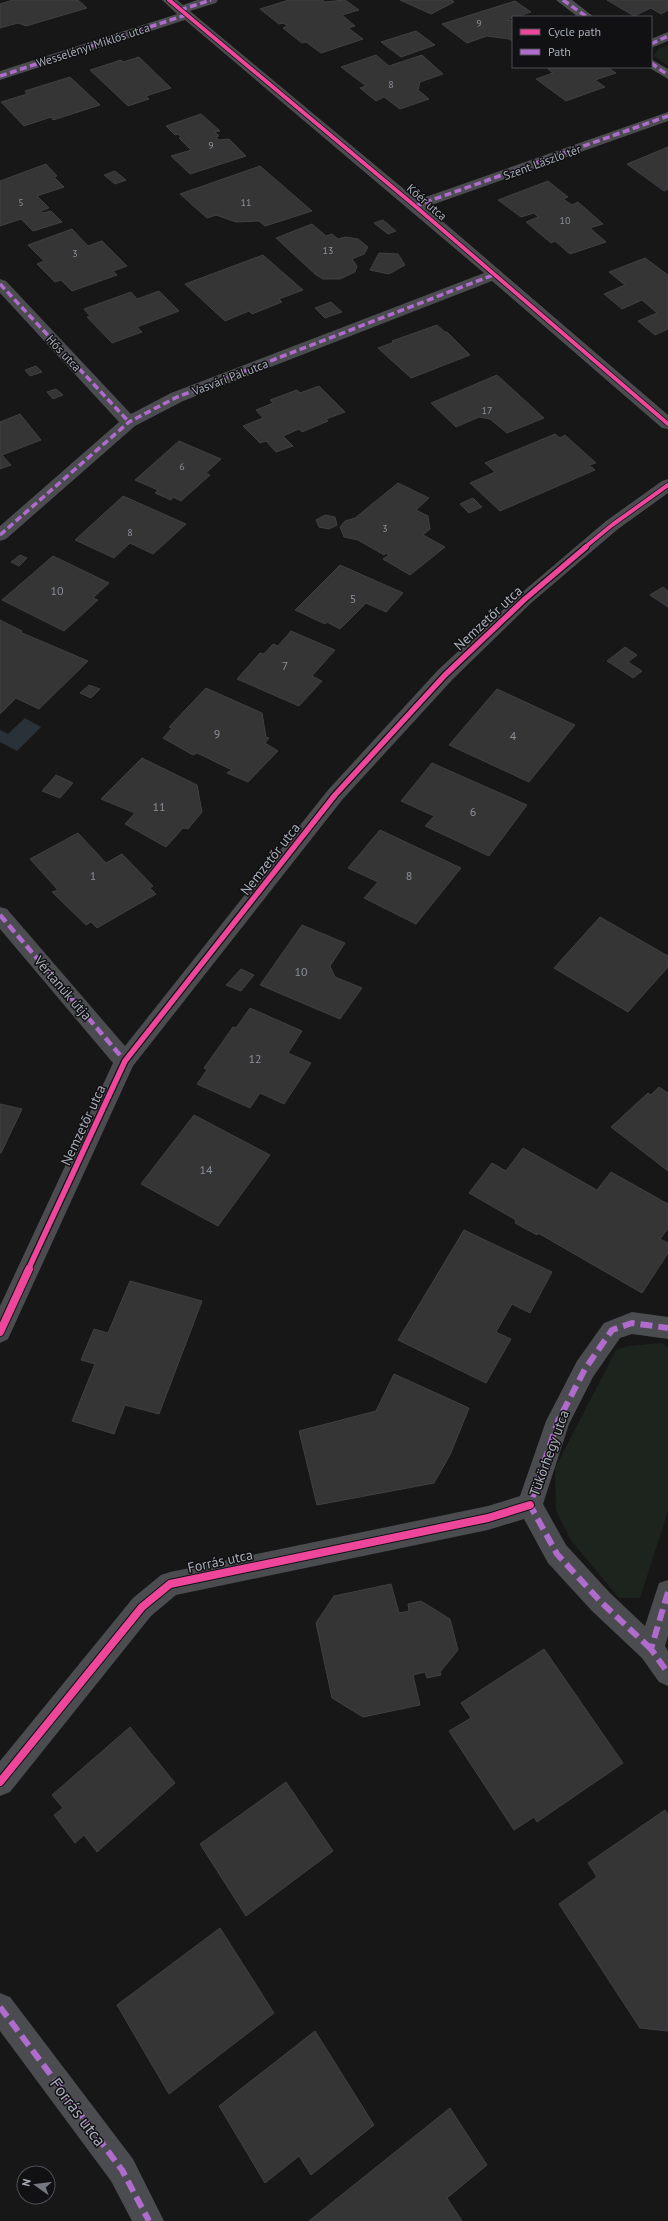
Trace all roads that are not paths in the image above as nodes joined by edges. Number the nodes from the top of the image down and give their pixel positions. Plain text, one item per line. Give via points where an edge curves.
1 (211, 0) edge
2 (563, 0) edge
3 (179, 8) edge
4 (586, 16) edge
5 (668, 36) edge
6 (652, 44) edge
7 (652, 64) edge
8 (668, 75) edge
9 (0, 76) edge
10 (668, 116) edge
11 (415, 206) junction
12 (493, 275) junction
13 (0, 284) edge
14 (129, 422) junction
15 (668, 424) edge
16 (668, 485) edge
17 (0, 535) edge
18 (0, 916) edge
19 (126, 1061) junction
20 (668, 1328) edge
21 (0, 1332) edge
22 (530, 1505) junction
23 (668, 1592) edge
24 (651, 1649) junction
25 (668, 1673) edge
26 (0, 1782) edge
27 (0, 2007) edge
28 (149, 2221) edge

1 - 3 street, Wesselényi Miklós utca
2 - 4 street
3 - 9 street, Wesselényi Miklós utca
3 - 11 street, Kőér utca
5 - 6 street
7 - 8 street
10 - 11 street, Szent László tér
11 - 12 street, Kőér utca
12 - 14 street, Vasvári Pál utca via 177,398
12 - 15 street, Kőér utca
13 - 14 street, Hős utca
14 - 17 street, Vasvári Pál utca
16 - 19 street, Nemzetőr utca via 612,526 525,599 445,675 335,795
18 - 19 street, Vértanúk útja
19 - 21 street, Nemzetőr utca
20 - 22 street, Tükörhegy utca via 632,1323 612,1330 585,1369 558,1421
22 - 24 street, Tükörhegy utca via 557,1554 601,1602
22 - 26 street, Forrás utca via 488,1518 170,1584 142,1607
23 - 24 street
24 - 25 street, Tükörhegy utca
27 - 28 street, Forrás utca via 122,2170

